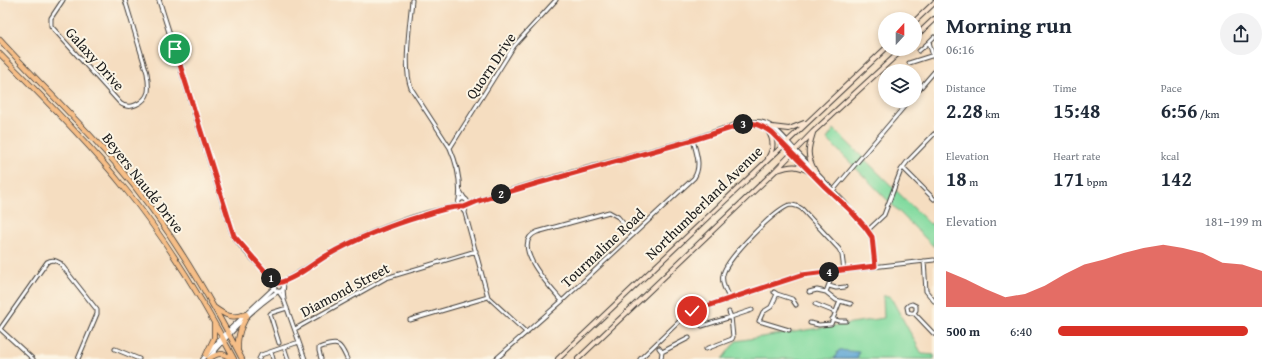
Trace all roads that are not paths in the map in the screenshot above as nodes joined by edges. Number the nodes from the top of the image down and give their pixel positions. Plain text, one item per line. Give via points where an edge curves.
1 (63, 0) edge
2 (125, 0) edge
3 (159, 0) edge
4 (412, 0) edge
5 (556, 0) edge
6 (934, 3) edge
7 (922, 14) edge
8 (934, 19) edge
9 (922, 30) edge
10 (934, 37) edge
11 (0, 40) edge
12 (929, 42) junction
13 (922, 49) edge
14 (0, 54) edge
15 (878, 55) edge
16 (894, 56) edge
17 (933, 56) edge
18 (909, 63) dead end
19 (934, 72) edge
20 (922, 86) edge
21 (903, 108) edge
22 (808, 120) junction
23 (770, 128) junction
24 (813, 132) junction
25 (934, 134) edge
26 (693, 140) junction
27 (785, 143) junction
28 (450, 148) junction
29 (794, 152) junction
30 (765, 162) junction
31 (903, 168) junction
32 (775, 171) junction
33 (813, 171) junction
34 (460, 191) junction
35 (832, 192) junction
36 (465, 199) junction
37 (934, 200) edge
38 (478, 201) junction
39 (459, 204) junction
40 (466, 206) junction
41 (465, 213) junction
42 (868, 230) junction
43 (633, 235) junction
44 (476, 251) junction
45 (934, 260) edge
46 (924, 261) junction
47 (875, 266) junction
48 (844, 270) junction
49 (834, 271) junction
50 (270, 277) junction
51 (292, 277) junction
52 (279, 283) junction
53 (829, 286) junction
54 (845, 287) dead end
55 (279, 289) junction
56 (809, 292) dead end
57 (826, 292) junction
58 (488, 297) junction
59 (729, 298) junction
60 (562, 301) junction
61 (840, 301) junction
62 (934, 301) edge
63 (814, 304) dead end
64 (851, 304) dead end
65 (796, 305) dead end
66 (214, 307) junction
67 (287, 308) junction
68 (752, 310) dead end
69 (729, 312) dead end
70 (835, 312) junction
71 (914, 312) dead end
72 (246, 315) junction
73 (731, 317) junction
74 (832, 319) junction
75 (410, 320) dead end
76 (846, 321) dead end
77 (810, 322) dead end
78 (214, 323) junction
79 (702, 326) dead end
80 (0, 329) edge
81 (296, 329) junction
82 (789, 330) dead end
83 (228, 333) junction
84 (527, 333) junction
85 (934, 334) edge
86 (689, 338) dead end
87 (223, 339) junction
88 (299, 342) junction
89 (279, 343) dead end
90 (284, 347) junction
91 (659, 348) dead end
92 (706, 348) dead end
93 (115, 349) dead end
94 (238, 350) junction
95 (271, 352) junction
96 (662, 352) junction
97 (207, 358) edge
98 (33, 359) edge
99 (78, 359) edge
100 (139, 359) edge
101 (232, 359) edge
102 (242, 359) edge
103 (259, 359) edge
104 (273, 359) edge
105 (288, 359) edge
106 (305, 359) edge
107 (321, 359) edge
108 (347, 359) edge
109 (496, 359) edge
110 (558, 359) edge
111 (578, 359) edge
112 (640, 359) edge
113 (661, 359) edge

1 - 2 street, Galaxy Drive via 50,18 51,26 120,103 129,106 136,105 146,95 148,84
3 - 50 street via 232,232 239,244
4 - 28 street via 408,82
5 - 28 street, Quorn Drive via 514,46
6 - 7 main road
8 - 9 main road
10 - 12 street
11 - 66 main road, Beyers Naudé Drive via 127,177 176,243
12 - 13 street
12 - 17 street
14 - 78 main road, Beyers Naudé Drive via 126,190 180,264
15 - 22 main road, Northumberland Avenue
16 - 24 main road, Northumberland Avenue
17 - 18 street
19 - 20 street
21 - 35 street
22 - 23 main road via 794,128
22 - 27 main road, Northumberland Avenue
23 - 26 street via 762,123 752,122
23 - 27 street
23 - 30 main road via 773,145
24 - 29 main road, Northumberland Avenue
24 - 33 main road via 808,154
25 - 31 street
26 - 38 street
26 - 43 street, Tourmaline Road via 699,163 696,174
27 - 29 street
27 - 30 main road, Northumberland Avenue
28 - 34 street
29 - 32 main road, Northumberland Avenue
29 - 33 street
30 - 110 main road, Northumberland Avenue
31 - 37 street
31 - 42 street via 884,215
32 - 33 main road via 792,166
32 - 111 main road, Northumberland Avenue
33 - 35 street
34 - 36 street
34 - 39 street
35 - 42 street
36 - 38 street
36 - 39 street
36 - 40 street
38 - 40 street
39 - 40 street
39 - 41 street
39 - 51 street via 370,234 336,250
40 - 41 street
41 - 44 street
42 - 47 street via 873,244
43 - 60 street, Tourmaline Road
43 - 60 street via 618,217 609,212 530,236 527,242 531,261
44 - 58 street
44 - 81 street, Diamond Street via 386,278
45 - 46 street
46 - 47 street
46 - 62 street via 926,290
47 - 48 street
48 - 49 street
48 - 59 street via 842,255 836,245 802,209 791,205 762,226 724,269 722,281
49 - 53 street
49 - 59 street via 802,275
50 - 52 street
50 - 55 street
51 - 52 street
51 - 55 street
52 - 55 street
52 - 55 street via 282,284
53 - 54 street
53 - 57 street
55 - 67 street
55 - 72 street
56 - 57 street
57 - 61 street
58 - 75 street
58 - 84 street
59 - 112 street via 689,313
60 - 84 street, Tourmaline Road
61 - 64 street
61 - 70 street
63 - 70 street
65 - 82 street via 792,298 776,293 771,306 763,312 759,321
66 - 72 main road via 230,317
66 - 83 main road, Beyers Naudé Drive
67 - 81 street
67 - 89 street via 270,314
68 - 73 street
69 - 73 street
70 - 74 street
71 - 85 street
72 - 83 street
72 - 94 main road via 238,335
73 - 79 street
73 - 92 street via 732,340
74 - 76 street
74 - 77 street via 828,324 817,325
78 - 87 main road, Beyers Naudé Drive
78 - 97 main road via 214,338
80 - 98 street
80 - 99 street via 48,262 53,260 60,263 97,310
81 - 88 street
83 - 87 street
83 - 94 main road, Beyers Naudé Drive
84 - 109 street, Tourmaline Road
86 - 96 street
87 - 97 street
87 - 101 main road, Beyers Naudé Drive
88 - 90 street
88 - 106 street
90 - 95 street
90 - 105 street
91 - 96 street
93 - 100 street
94 - 102 main road, Beyers Naudé Drive
95 - 103 street via 261,355
95 - 104 street
96 - 113 street
97 - 101 main road via 223,354
107 - 108 street via 320,348 336,345

